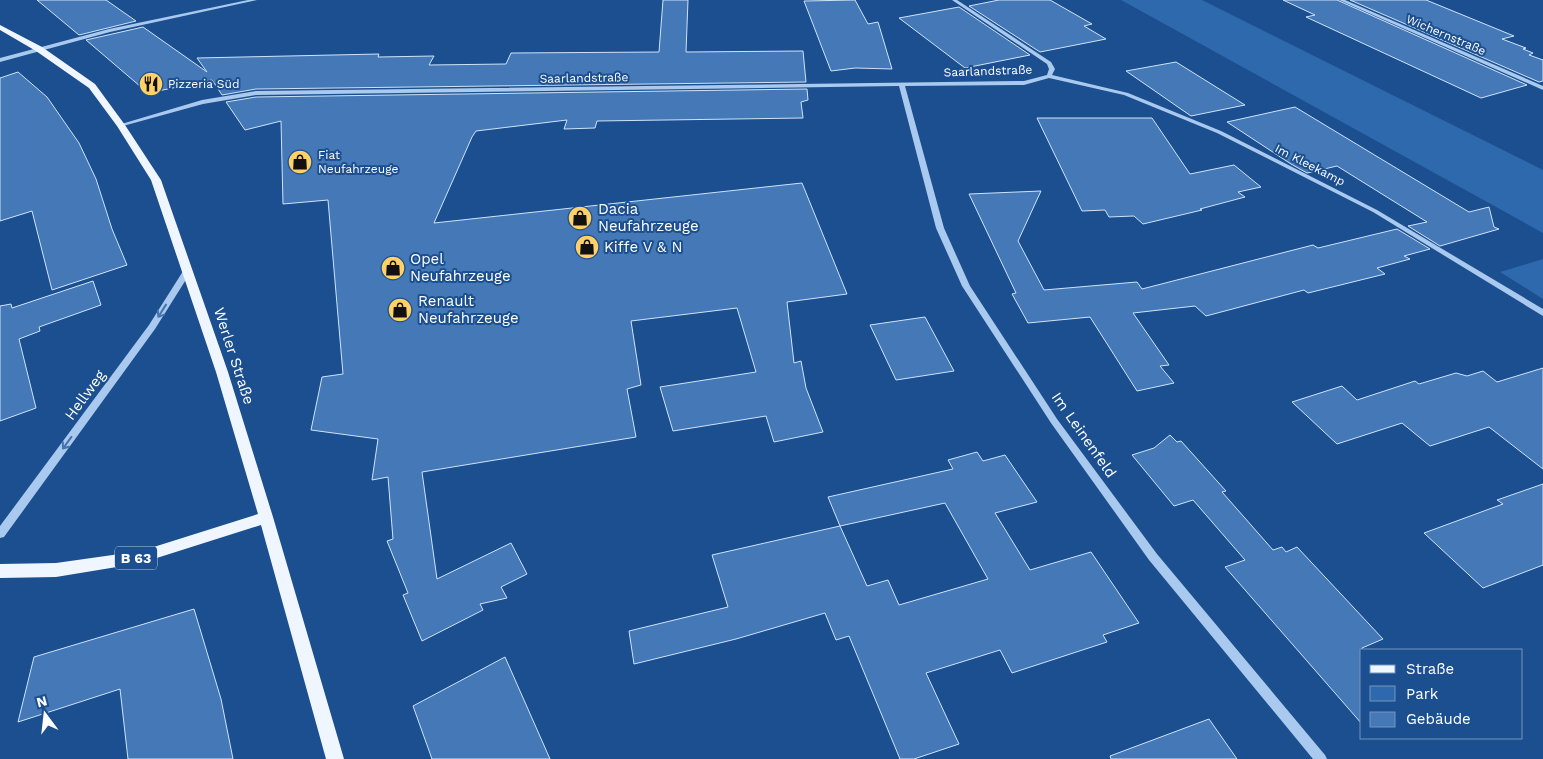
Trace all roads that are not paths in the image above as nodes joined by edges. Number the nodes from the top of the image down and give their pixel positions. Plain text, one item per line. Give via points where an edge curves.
1 (254, 0) edge
2 (954, 0) edge
3 (1341, 0) edge
4 (0, 27) edge
5 (39, 49) junction
6 (0, 60) edge
7 (1049, 76) junction
8 (902, 85) junction
9 (1543, 88) edge
10 (121, 124) junction
11 (188, 270) junction
12 (1543, 313) edge
13 (266, 517) junction
14 (0, 534) edge
15 (0, 571) edge
16 (335, 759) edge
17 (1321, 759) edge

1 - 5 street
2 - 7 street via 1049,63 1052,69
3 - 9 street, Wichernstraße
4 - 5 main road, Werler Straße
5 - 6 street
5 - 10 main road, Werler Straße via 92,86
7 - 8 street, Saarlandstraße via 1024,83
7 - 12 street, Im Kleekamp via 1126,94 1218,132 1374,211
8 - 10 street, Saarlandstraße via 256,93 202,102
8 - 17 street, Im Leinenfeld via 940,228 966,286 1054,421 1153,557
10 - 11 main road, Werler Straße via 156,180
11 - 13 main road, Werler Straße
11 -> 14 street, Hellweg via 152,327
13 - 15 main road, B 63 via 141,557 56,570
13 - 16 main road, Werler Straße

